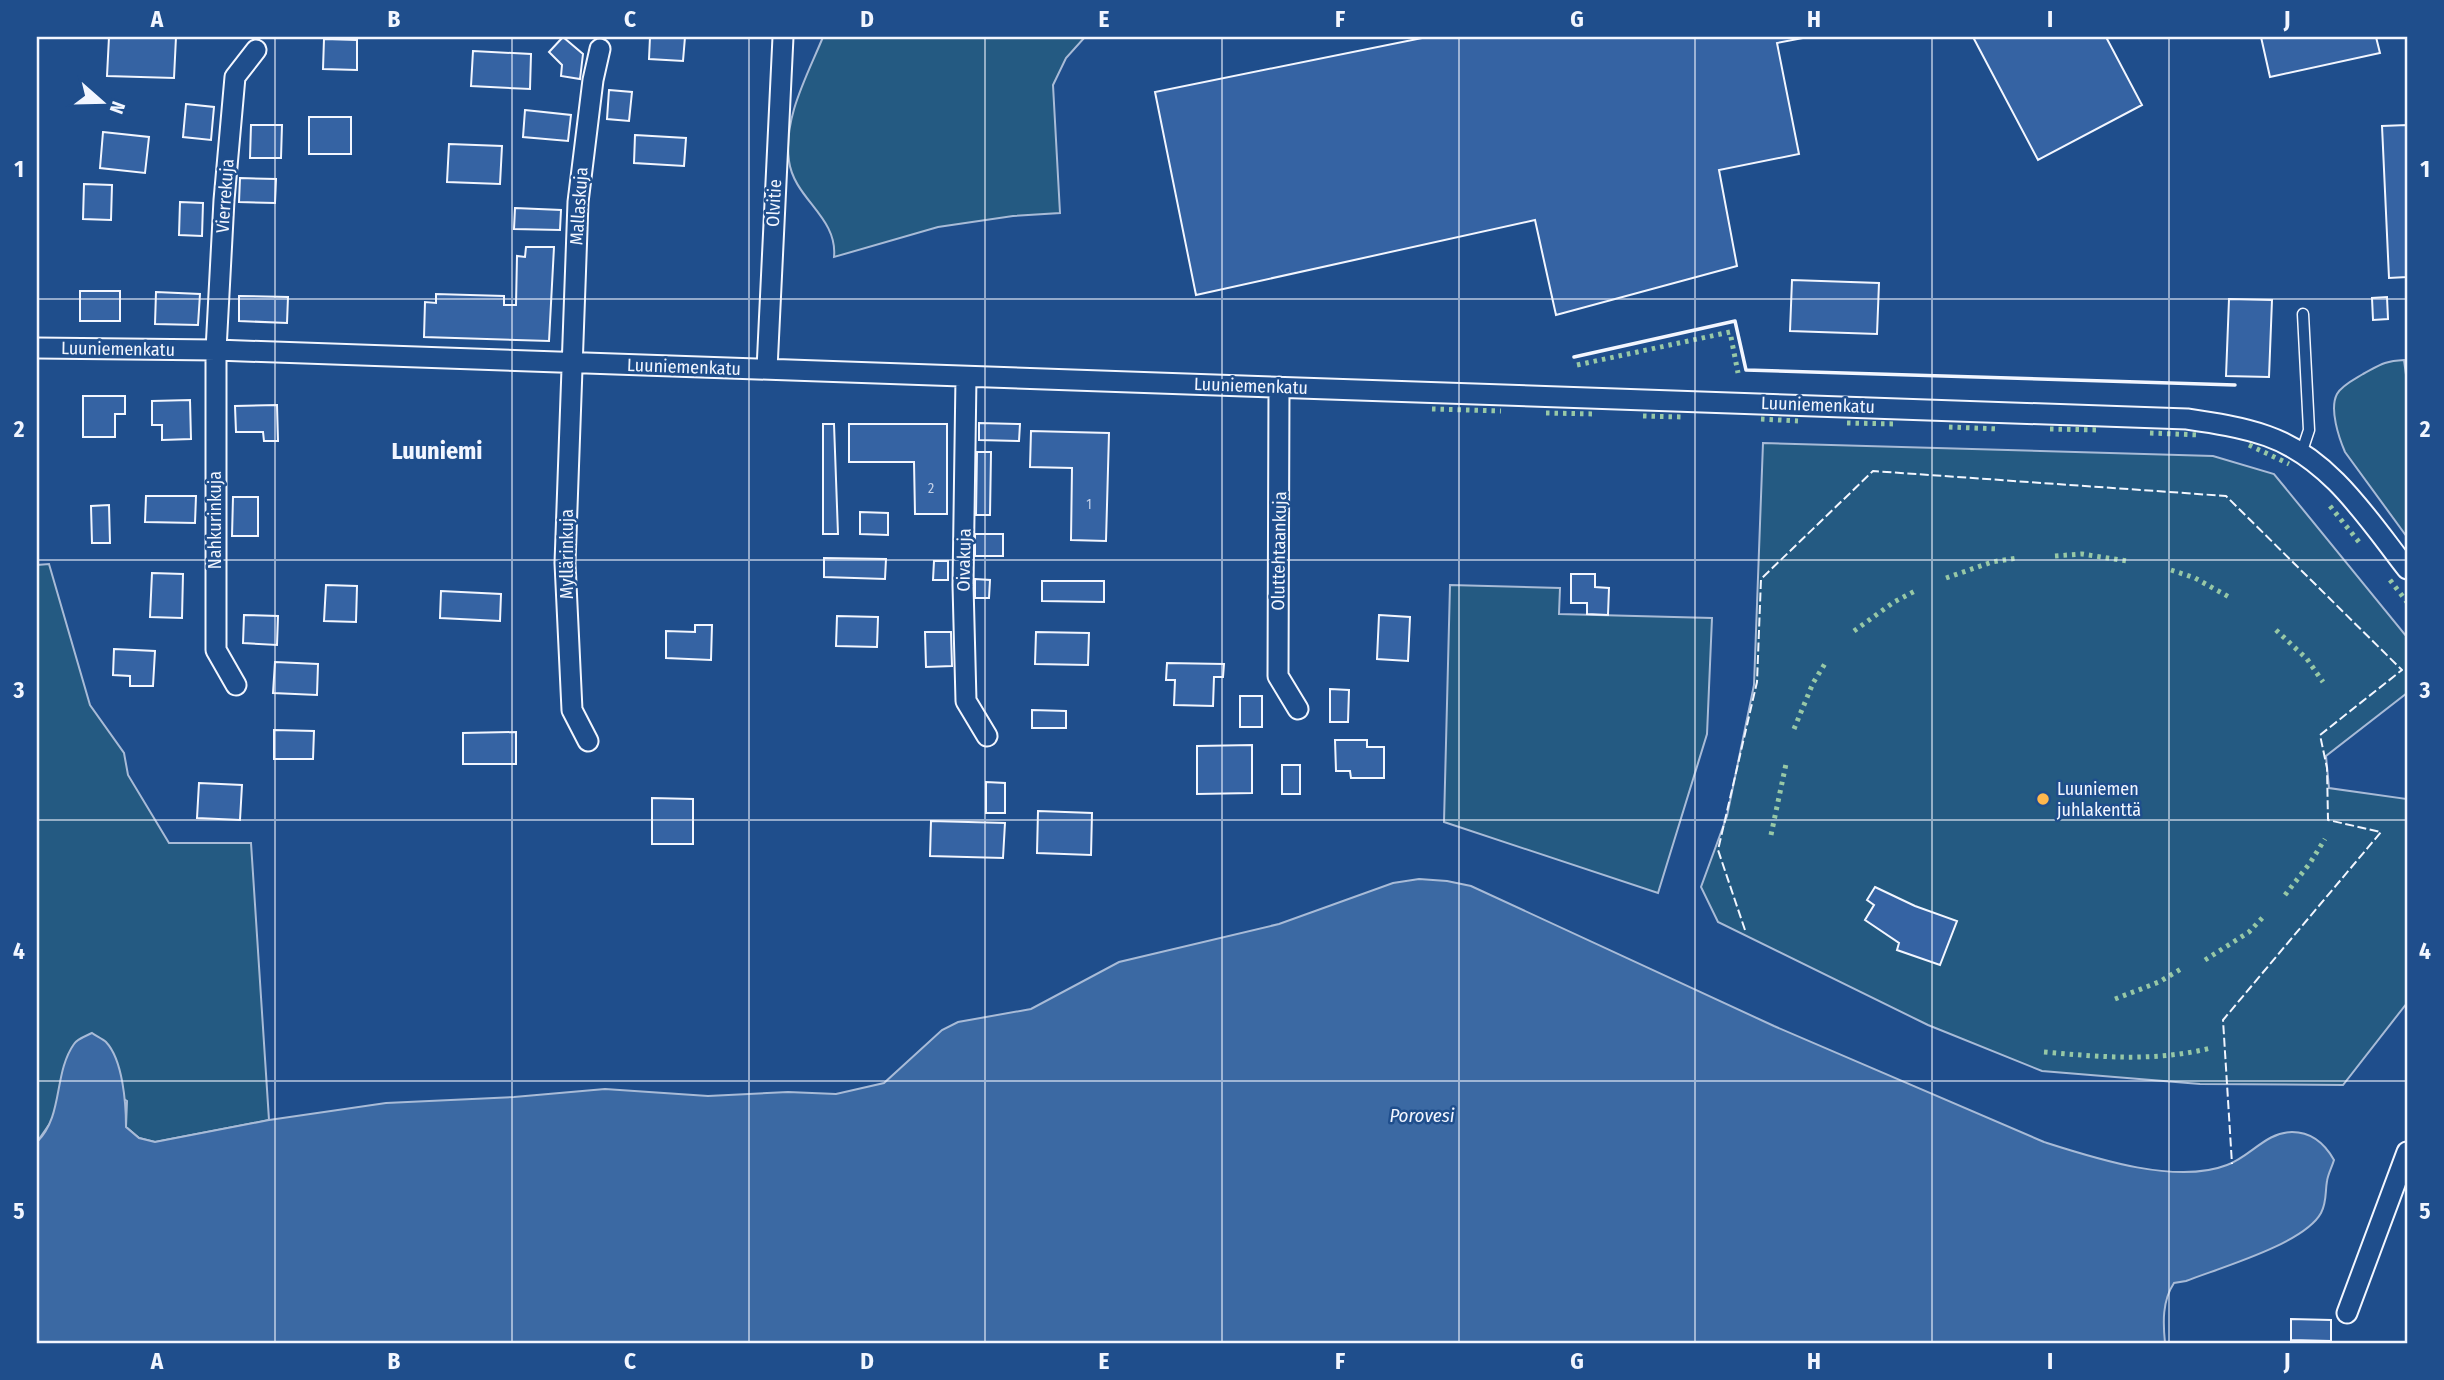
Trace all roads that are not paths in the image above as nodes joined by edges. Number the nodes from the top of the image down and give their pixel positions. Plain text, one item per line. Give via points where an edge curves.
1 (783, 37) edge
2 (600, 49) dead end
3 (256, 50) dead end
4 (2303, 314) dead end
5 (37, 348) edge
6 (216, 350) junction
7 (571, 363) junction
8 (766, 369) junction
9 (966, 377) junction
10 (1279, 387) junction
11 (2301, 454) junction
12 (2407, 569) edge
13 (236, 685) dead end
14 (1298, 709) dead end
15 (987, 736) dead end
16 (588, 741) dead end
17 (2407, 1152) edge
18 (2347, 1313) dead end

1 - 8 street, Olvitie
2 - 7 street, Mallaskuja via 578,202
3 - 6 street, Vierrekuja via 235,77
4 - 11 lane via 2309,430
5 - 6 street, Luuniemenkatu
6 - 7 street, Luuniemenkatu
6 - 13 street, Nahkurinkuja via 216,650
7 - 8 street, Luuniemenkatu
7 - 16 street, Myllärinkuja via 565,576 572,710
8 - 9 street, Luuniemenkatu
9 - 10 street, Luuniemenkatu
9 - 15 street, Oivakuja via 965,701
10 - 11 street, Luuniemenkatu via 2187,419 2268,436
10 - 14 street, Oluttehtaankuja via 1278,676
11 - 12 street, Luuniemenkatu via 2344,490
17 - 18 street

